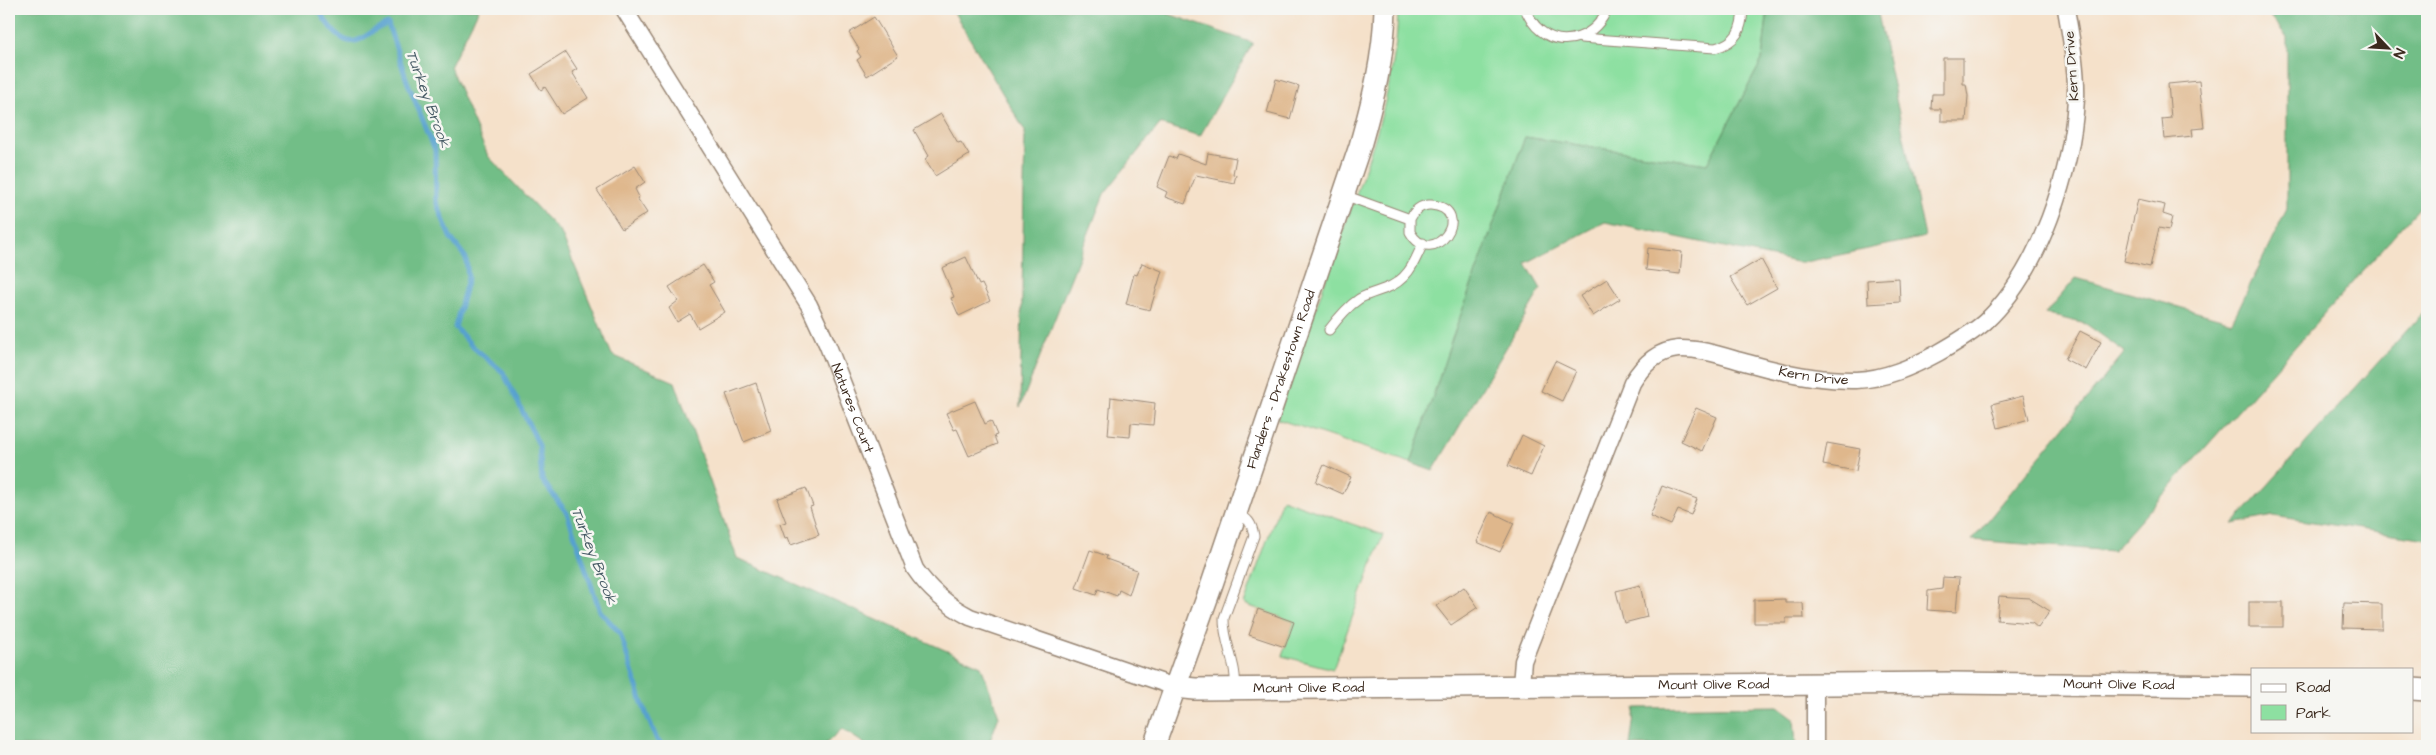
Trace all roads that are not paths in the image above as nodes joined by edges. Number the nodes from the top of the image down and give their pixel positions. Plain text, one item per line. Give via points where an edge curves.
1 (624, 9) edge
2 (1385, 9) edge
3 (1525, 9) edge
4 (1607, 9) edge
5 (1743, 9) edge
6 (2066, 9) edge
7 (1582, 38) junction
8 (1344, 195) junction
9 (1410, 220) junction
10 (1423, 243) junction
11 (1329, 330) dead end
12 (1236, 513) junction
13 (1815, 684) junction
14 (1521, 685) junction
15 (2251, 686) edge
16 (1175, 687) junction
17 (1235, 689) junction
18 (2414, 690) edge
19 (2427, 690) edge
20 (1154, 746) edge
21 (1815, 746) edge

1 - 16 street, Natures Court via 809,305 832,354 915,569 923,581 951,607 970,617
2 - 8 street, Flanders - Drakestown Road via 1383,51 1374,96
3 - 7 lane via 1541,32 1553,38
4 - 7 lane via 1601,22
5 - 7 lane via 1738,35 1715,48
6 - 14 street, Kern Drive via 2076,98 2065,169 2038,243 1994,313 1964,337 1912,367 1858,380 1830,380 1778,371 1700,350 1669,351 1648,362 1632,383 1565,550 1522,661
8 - 9 lane
8 - 12 street, Flanders - Drakestown Road
9 - 10 lane via 1410,232
9 - 10 lane via 1416,210 1428,205 1448,213 1451,225 1448,235 1436,244
10 - 11 lane via 1404,278 1352,304
12 - 16 street, Flanders - Drakestown Road
12 - 17 lane via 1252,525 1254,536 1224,618 1223,630 1236,679
13 - 14 street, Mount Olive Road
13 - 15 street, Mount Olive Road
13 - 21 street
14 - 17 street, Mount Olive Road
16 - 17 street, Mount Olive Road
16 - 20 street, Flanders - Drakestown Road
18 - 19 street

